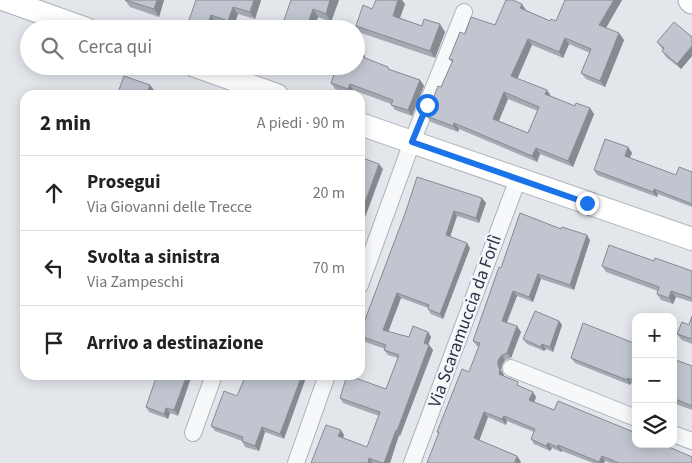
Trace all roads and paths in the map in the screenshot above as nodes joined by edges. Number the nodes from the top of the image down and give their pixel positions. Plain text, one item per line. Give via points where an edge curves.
1 (5, 0) edge
2 (464, 12) dead end
3 (62, 20) edge
4 (221, 75) edge
5 (264, 90) edge
6 (365, 126) edge
7 (412, 142) junction
8 (518, 179) junction
9 (692, 239) edge
10 (365, 271) edge
11 (511, 368) dead end
12 (212, 380) edge
13 (325, 380) edge
14 (632, 416) edge
15 (193, 433) dead end
16 (677, 435) edge
17 (692, 441) edge
18 (296, 463) edge
19 (412, 463) edge

1 - 3 street
2 - 7 street
4 - 5 street
6 - 7 street
7 - 8 street
7 - 10 street
8 - 9 street
8 - 19 street, Via Scaramuccia da Forlì
11 - 14 street
12 - 15 street
13 - 18 street
16 - 17 street

